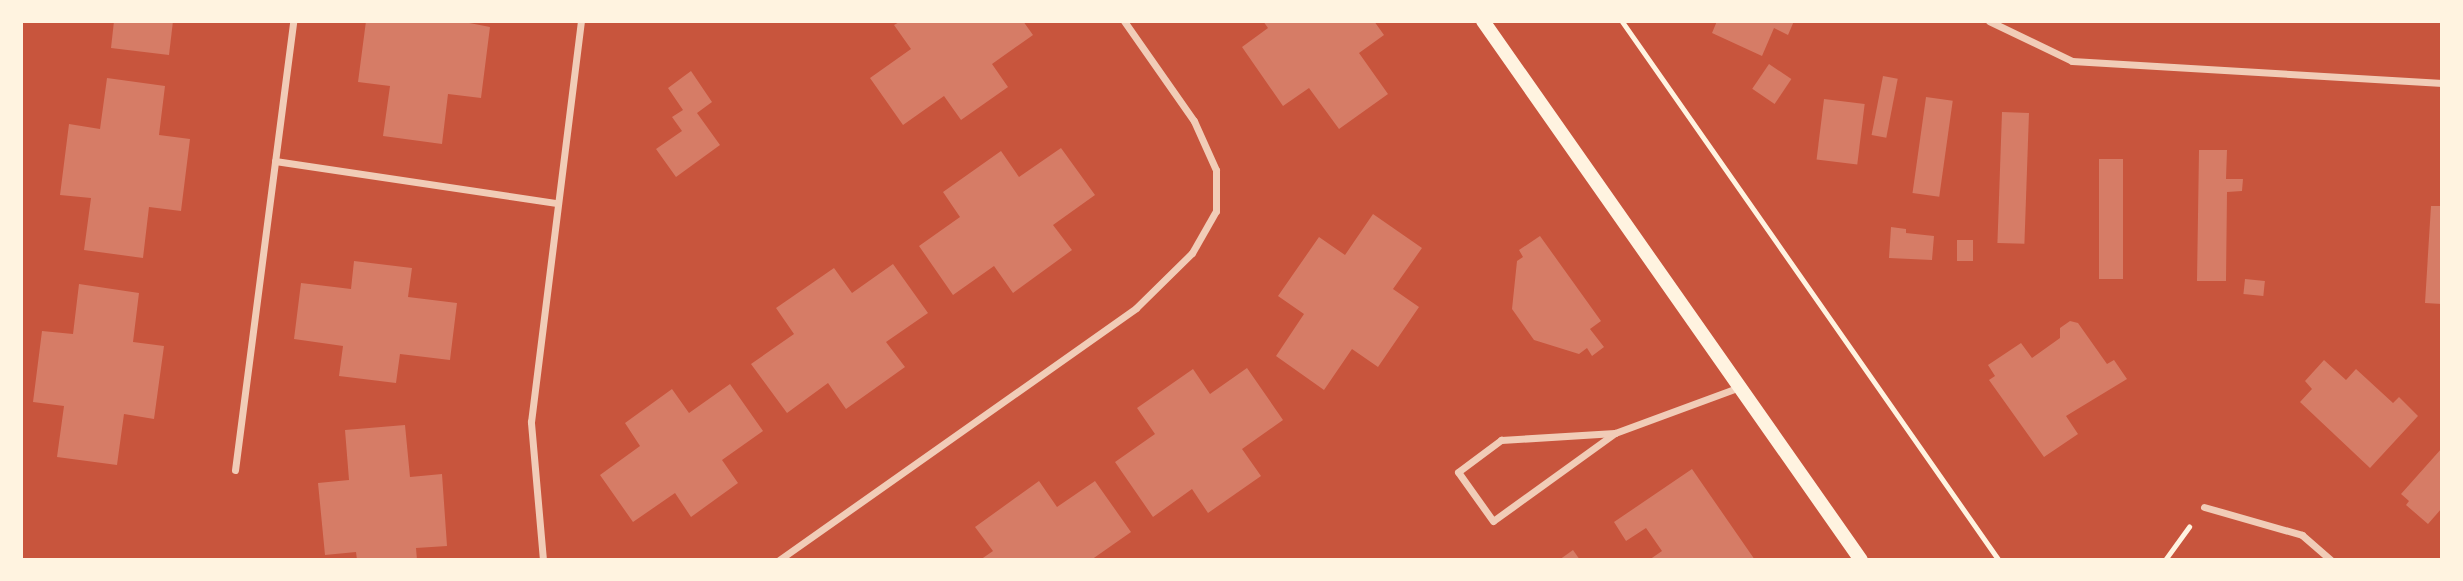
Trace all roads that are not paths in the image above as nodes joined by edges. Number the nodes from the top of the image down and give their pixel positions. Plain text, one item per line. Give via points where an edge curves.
1 (293, 21) edge
2 (581, 21) edge
3 (1124, 21) edge
4 (1483, 21) edge
5 (1989, 21) edge
6 (2442, 83) edge
7 (275, 161) junction
8 (557, 203) junction
9 (1741, 387) junction
10 (1615, 433) junction
11 (235, 470) dead end
12 (2204, 507) road end
13 (543, 560) edge
14 (779, 560) edge
15 (1861, 560) edge
16 (2331, 560) edge

1 - 7 street
2 - 8 street
3 - 14 street via 1194,121 1216,170 1216,211 1192,253 1136,308
4 - 9 main road
5 - 6 street via 2073,61
7 - 8 street
7 - 11 street
8 - 13 street via 531,422
9 - 10 street
9 - 15 main road
10 - 10 street via 1501,440 1458,472 1493,521
12 - 16 street via 2302,535

